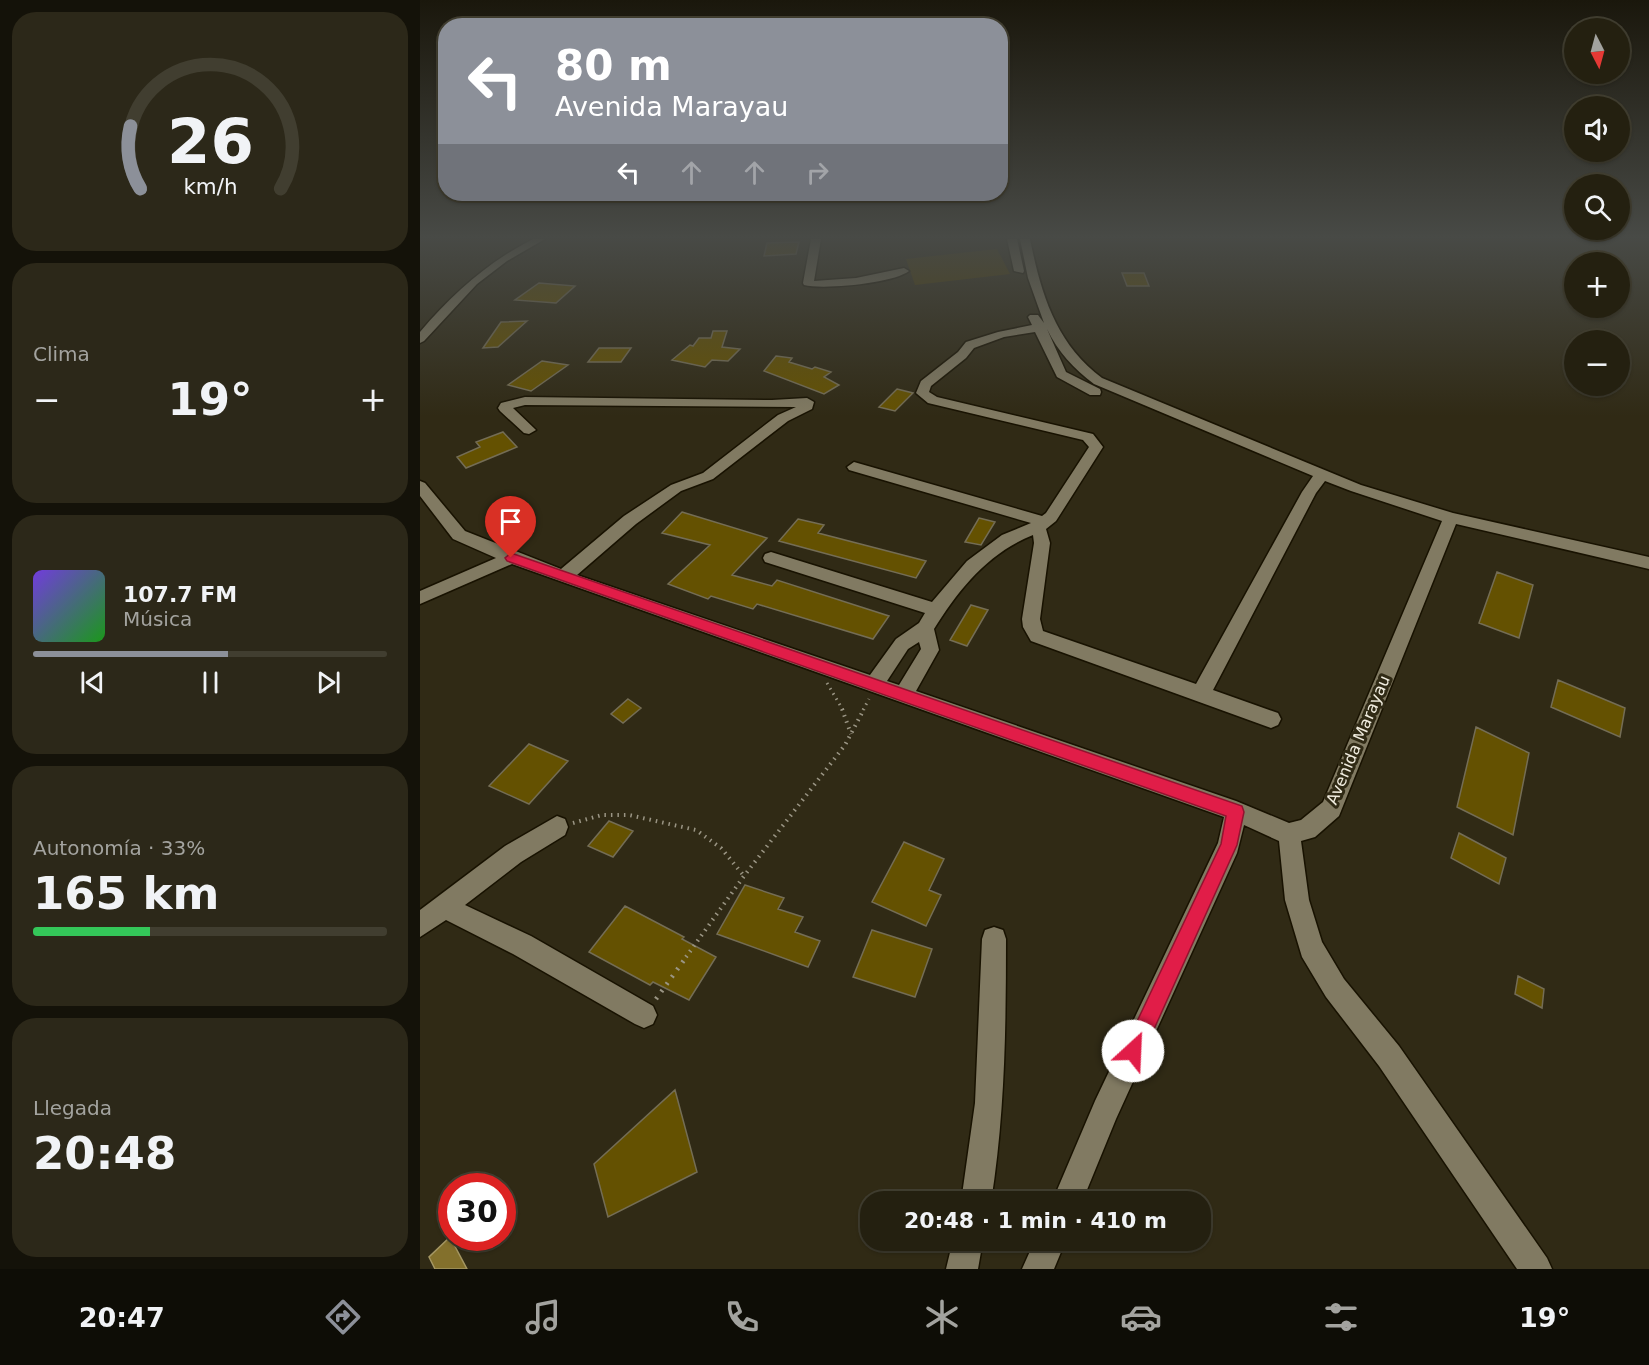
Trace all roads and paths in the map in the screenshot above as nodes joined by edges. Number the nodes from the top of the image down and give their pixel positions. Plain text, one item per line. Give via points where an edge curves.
1 (456, 298) edge
2 (1027, 298) edge
3 (1037, 298) edge
4 (1045, 326) junction
5 (420, 339) edge
6 (772, 404) junction
7 (783, 418) junction
8 (529, 430) dead end
9 (854, 467) dead end
10 (1319, 479) junction
11 (420, 486) edge
12 (1449, 522) junction
13 (1041, 525) junction
14 (511, 558) junction
15 (771, 558) dead end
16 (1649, 562) edge
17 (563, 577) junction
18 (420, 598) edge
19 (936, 610) junction
20 (926, 628) junction
21 (818, 665) junction
22 (874, 685) junction
23 (1201, 694) junction
24 (903, 696) junction
25 (1271, 719) dead end
26 (851, 735) junction
27 (1236, 812) junction
28 (557, 827) joint
29 (1289, 834) junction
30 (744, 876) junction
31 (444, 907) junction
32 (420, 925) edge
33 (994, 939) dead end
34 (644, 1015) joint
35 (977, 1191) edge
36 (1072, 1191) edge
37 (966, 1251) edge
38 (1046, 1251) edge
39 (962, 1269) edge
40 (1038, 1269) edge
41 (1536, 1269) edge

1 - 5 street
2 - 4 street
3 - 4 street
4 - 10 street via 1061,374 1120,404
4 - 13 street via 970,345 925,384 922,393 933,400 1094,441 1096,447 1052,517
6 - 7 street via 784,410
6 - 7 street via 807,402 807,406
6 - 8 street via 525,401 506,406
7 - 17 street via 708,476 676,488 630,520
9 - 13 street
10 - 12 street via 1349,498
10 - 23 street
11 - 14 street via 459,534
12 - 16 street
12 - 29 street, Avenida Marayau via 1330,809 1307,829
13 - 19 street via 1008,539 973,565
13 - 23 street via 1031,619 1037,636
14 - 17 street
14 - 18 street
15 - 19 street
17 - 21 street
19 - 20 street
20 - 22 street via 902,644
20 - 24 street via 930,650
21 - 22 street
21 - 26 path via 846,715
22 - 24 street
22 - 26 path
23 - 25 street
24 - 27 street
26 - 30 path
27 - 29 street
27 - 36 street via 1229,845
28 - 30 path via 602,815 629,814 664,821 696,830 721,848
28 - 31 street via 513,854
29 - 41 street via 1297,900 1311,948 1335,988 1389,1056
30 - 34 path
31 - 32 street
31 - 34 street via 522,945
33 - 35 street via 988,1108
37 - 39 street
38 - 40 street

